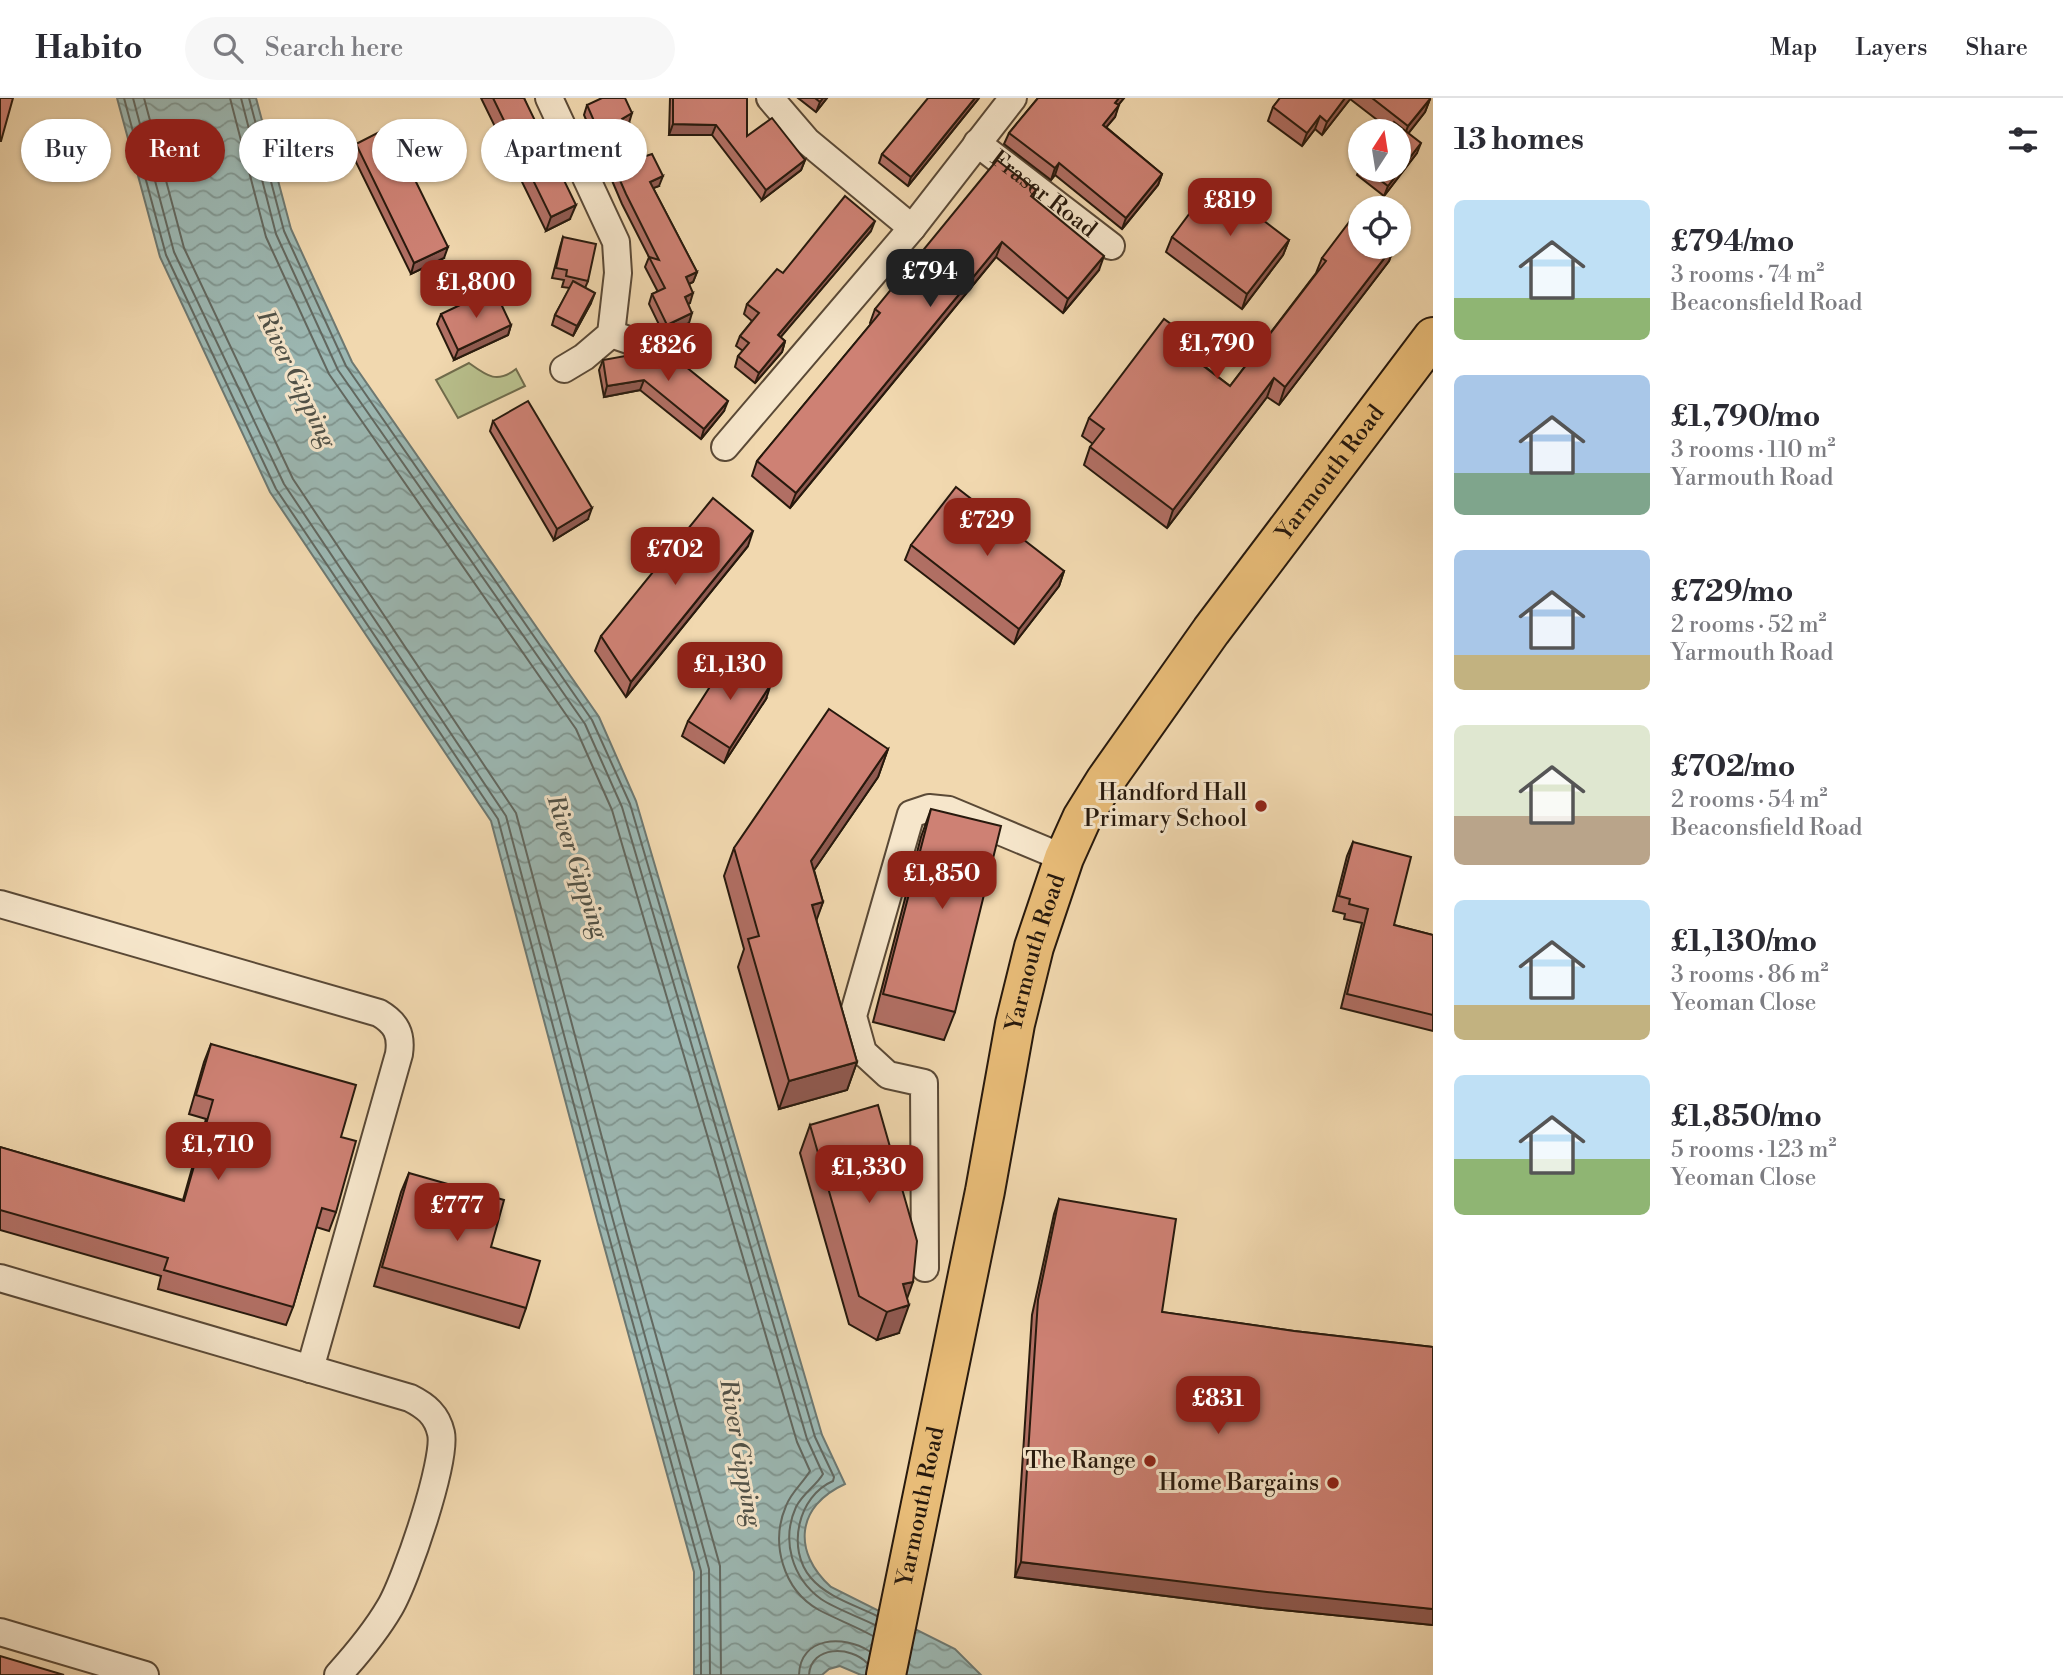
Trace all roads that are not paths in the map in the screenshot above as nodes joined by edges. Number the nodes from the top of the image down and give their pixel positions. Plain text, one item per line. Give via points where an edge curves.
1 (549, 98) edge
2 (770, 98) edge
3 (1013, 98) edge
4 (977, 143) junction
5 (912, 228) junction
6 (1111, 246) dead end
7 (611, 334) junction
8 (1433, 337) edge
9 (643, 345) dead end
10 (564, 369) dead end
11 (725, 447) dead end
12 (1064, 858) junction
13 (0, 904) edge
14 (925, 1268) dead end
15 (0, 1278) edge
16 (310, 1369) junction
17 (0, 1632) edge
18 (145, 1675) edge
19 (338, 1675) edge
20 (886, 1675) edge

1 - 7 street via 616,242 618,273
2 - 5 street via 807,141
3 - 4 street
4 - 5 street
4 - 6 street, Fraser Road
5 - 11 street
7 - 9 street
7 - 10 street
8 - 12 main road, Yarmouth Road via 1104,781
12 - 14 street via 949,810 929,808 911,814 853,1016 863,1052 888,1075 924,1083
12 - 20 main road, Yarmouth Road via 1014,1024 985,1191
13 - 16 street via 379,1013 396,1026 399,1054
15 - 16 street
16 - 19 street via 410,1398 430,1410 442,1439 422,1526 400,1587 375,1630
17 - 18 street

